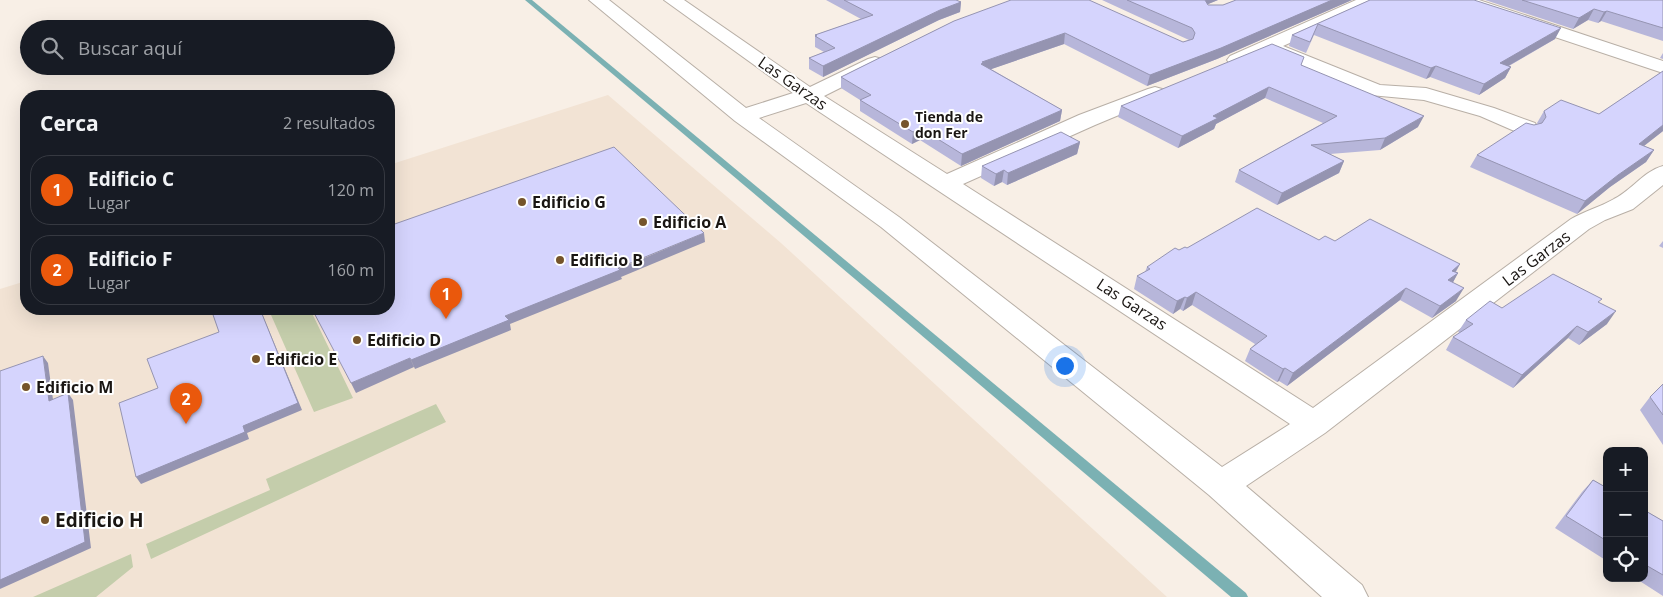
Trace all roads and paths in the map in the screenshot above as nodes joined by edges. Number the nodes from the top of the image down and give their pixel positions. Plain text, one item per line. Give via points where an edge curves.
1 (598, 0) edge
2 (674, 0) edge
3 (1370, 0) edge
4 (1462, 0) edge
5 (1268, 46) junction
6 (890, 55) edge
7 (1663, 67) edge
8 (1216, 69) edge
9 (1170, 87) edge
10 (809, 95) junction
11 (743, 116) junction
12 (1526, 128) edge
13 (1663, 172) edge
14 (947, 184) junction
15 (1314, 424) junction
16 (1221, 485) junction
17 (1349, 597) edge

1 - 11 street
2 - 10 street, Las Garzas
3 - 5 street
4 - 7 street
5 - 8 street
5 - 12 street via 1377,91 1426,94 1487,112
6 - 10 street
9 - 14 street via 1087,120
10 - 11 street
10 - 14 street, Las Garzas
11 - 16 street via 890,222
13 - 15 street, Las Garzas via 1624,204 1580,224
14 - 15 street, Las Garzas
15 - 16 street
16 - 17 street

